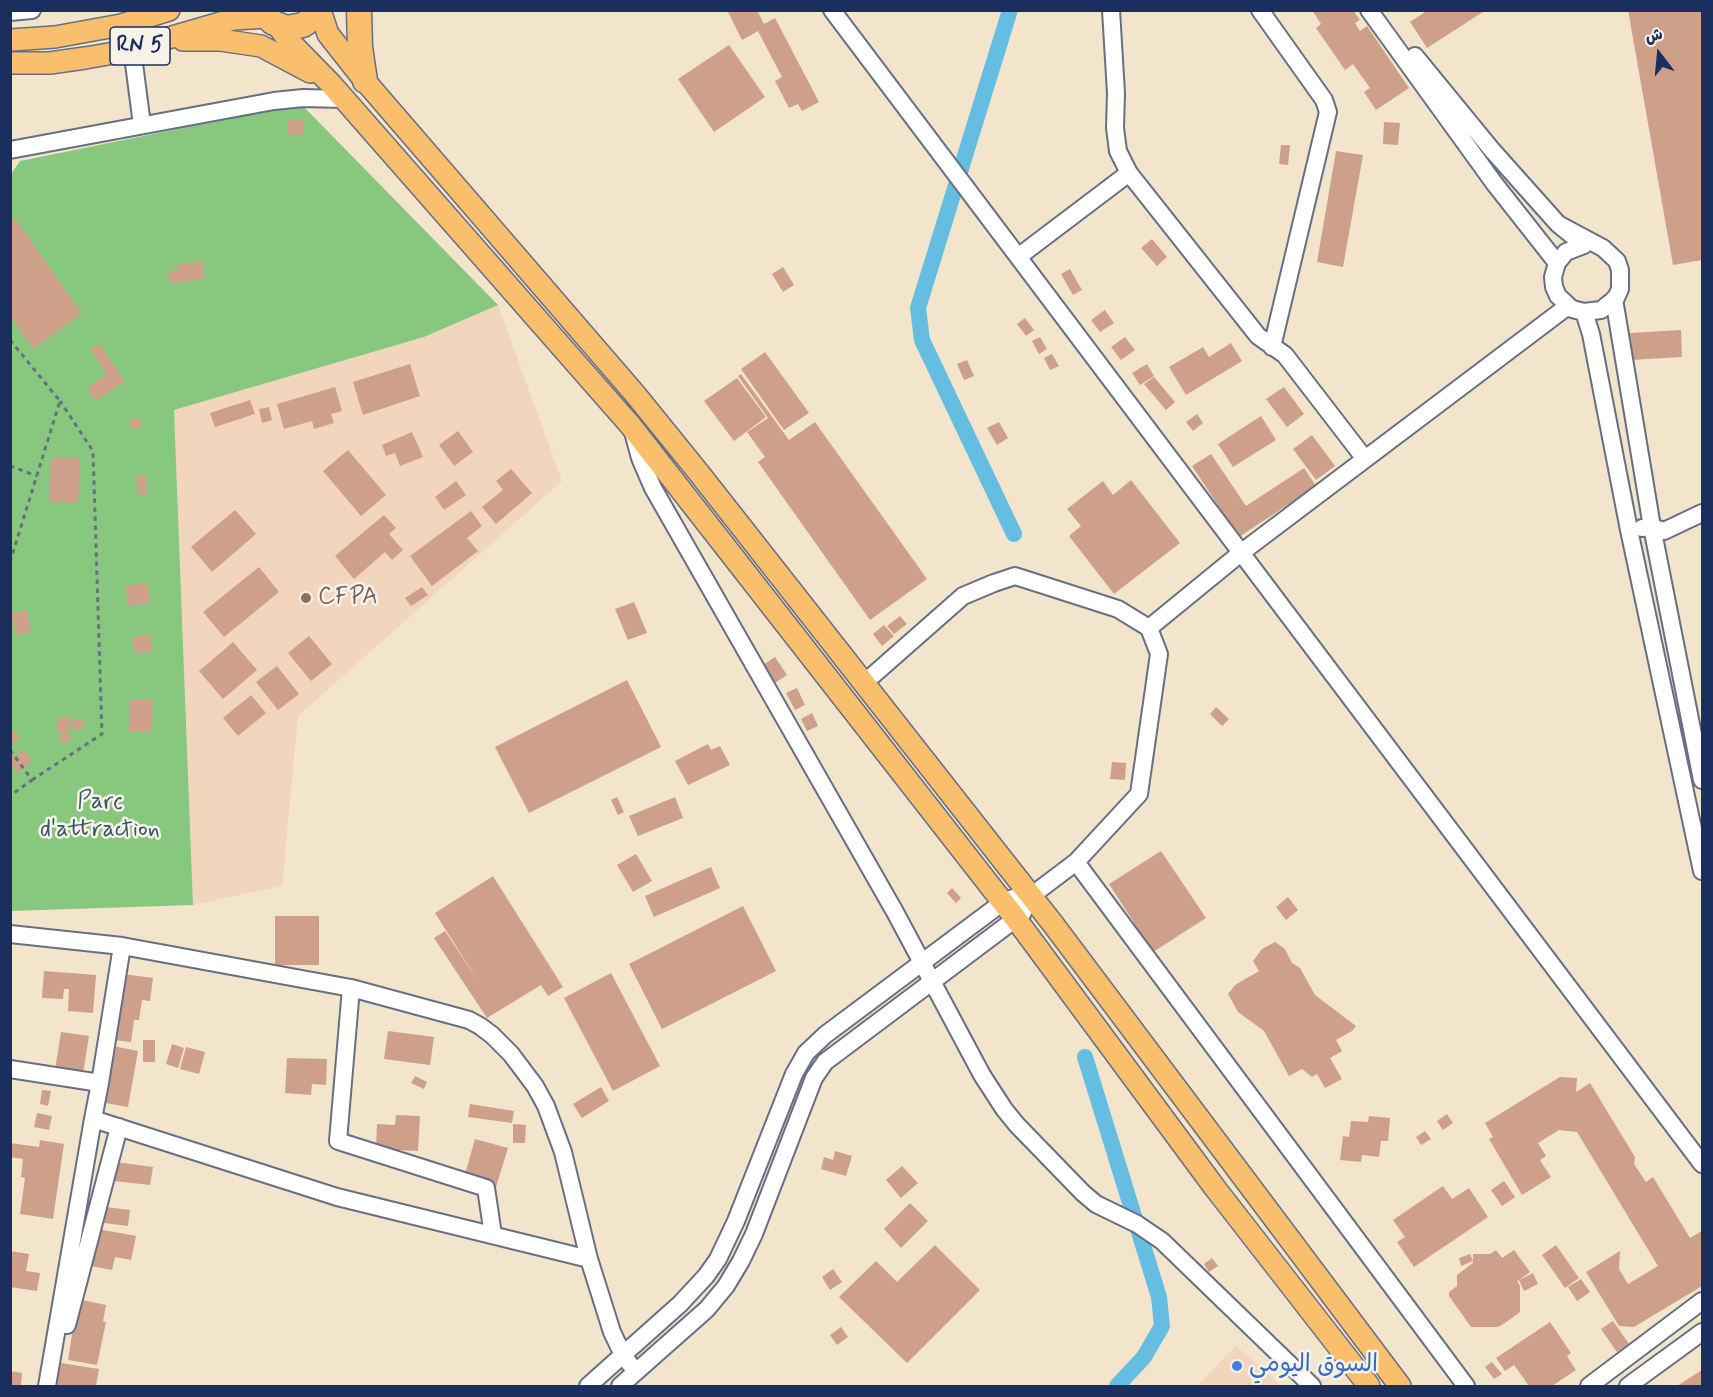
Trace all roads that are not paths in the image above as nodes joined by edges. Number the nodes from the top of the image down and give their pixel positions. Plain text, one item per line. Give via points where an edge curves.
1 (32, 10) edge
2 (169, 10) edge
3 (318, 10) edge
4 (359, 10) edge
5 (832, 10) edge
6 (1111, 10) edge
7 (1260, 10) edge
8 (1369, 10) edge
9 (1381, 10) edge
10 (10, 12) edge
11 (269, 18) edge
12 (10, 40) edge
13 (156, 41) junction
14 (132, 48) junction
15 (10, 63) edge
16 (365, 81) junction
17 (337, 92) junction
18 (142, 125) junction
19 (10, 150) edge
20 (1129, 173) junction
21 (1558, 224) junction
22 (1018, 257) junction
23 (1557, 263) junction
24 (1614, 299) junction
25 (1568, 306) junction
26 (1584, 312) junction
27 (1272, 346) junction
28 (631, 426) junction
29 (1365, 459) junction
30 (1702, 513) edge
31 (1652, 527) junction
32 (1629, 530) junction
33 (1242, 552) junction
34 (1149, 628) junction
35 (863, 684) junction
36 (1702, 780) edge
37 (1076, 862) junction
38 (1702, 871) edge
39 (1031, 896) junction
40 (1010, 910) junction
41 (10, 934) edge
42 (123, 946) junction
43 (922, 962) junction
44 (932, 981) junction
45 (351, 988) junction
46 (10, 1069) edge
47 (100, 1083) junction
48 (93, 1119) junction
49 (119, 1127) junction
50 (1702, 1164) edge
51 (493, 1235) junction
52 (588, 1259) junction
53 (1702, 1301) edge
54 (1702, 1332) edge
55 (623, 1355) junction
56 (636, 1372) junction
57 (49, 1386) edge
58 (588, 1386) edge
59 (620, 1386) edge
60 (1312, 1386) edge
61 (1369, 1386) edge
62 (1400, 1386) edge
63 (1466, 1386) edge
64 (1589, 1386) edge
65 (1628, 1386) edge

1 - 10 street
2 - 12 main road, RN 5 via 121,25 55,37
3 - 11 highway via 303,25 286,28
3 - 16 main road via 328,34
4 - 16 highway
5 - 22 street
6 - 20 street via 1115,128 1118,151
7 - 27 street via 1324,100 1328,112
8 - 23 street
9 - 21 street via 1492,150
11 - 13 main road, RN 5 via 234,19
11 - 17 main road
13 - 14 main road, RN 5
13 - 17 main road via 220,40 261,46
14 - 15 main road, RN 5 via 50,63
14 - 18 street
16 - 35 main road via 667,433
17 - 18 street
17 - 28 main road
18 - 19 street
20 - 22 street
20 - 27 street via 1258,336
21 - 23 street via 1584,245 1566,252
21 - 24 street via 1603,248 1617,261 1622,280
22 - 33 street
23 - 25 street via 1554,287
24 - 26 street via 1600,310
24 - 31 street
25 - 26 street
25 - 29 street
26 - 32 street
27 - 29 street via 1285,355
28 - 40 main road
28 - 43 street via 653,488
29 - 33 street
30 - 31 street via 1664,531
31 - 32 street
31 - 36 street
32 - 38 street
33 - 34 street
33 - 50 street
34 - 35 street via 1118,609 1015,576 963,596
34 - 37 street via 1159,654 1138,794
35 - 39 main road
37 - 39 street
37 - 63 street
39 - 40 street via 1016,897
39 - 62 main road
40 - 43 street
40 - 44 street
40 - 61 main road via 1215,1188
41 - 42 street
42 - 45 street
42 - 47 street
43 - 44 street
43 - 55 street via 806,1053 718,1259 694,1291
44 - 56 street via 833,1055 819,1070 741,1261 726,1286 707,1309
44 - 60 street via 1004,1109 1071,1182 1096,1204 1162,1241
45 - 51 street via 338,1141 486,1188
45 - 52 street via 469,1020 511,1054 535,1086 556,1129
46 - 47 street
47 - 48 street
48 - 49 street
48 - 57 street
49 - 51 street via 337,1197
49 - 57 street
51 - 52 street
52 - 55 street
53 - 64 street
54 - 65 street
55 - 56 street
55 - 58 street
56 - 59 street

